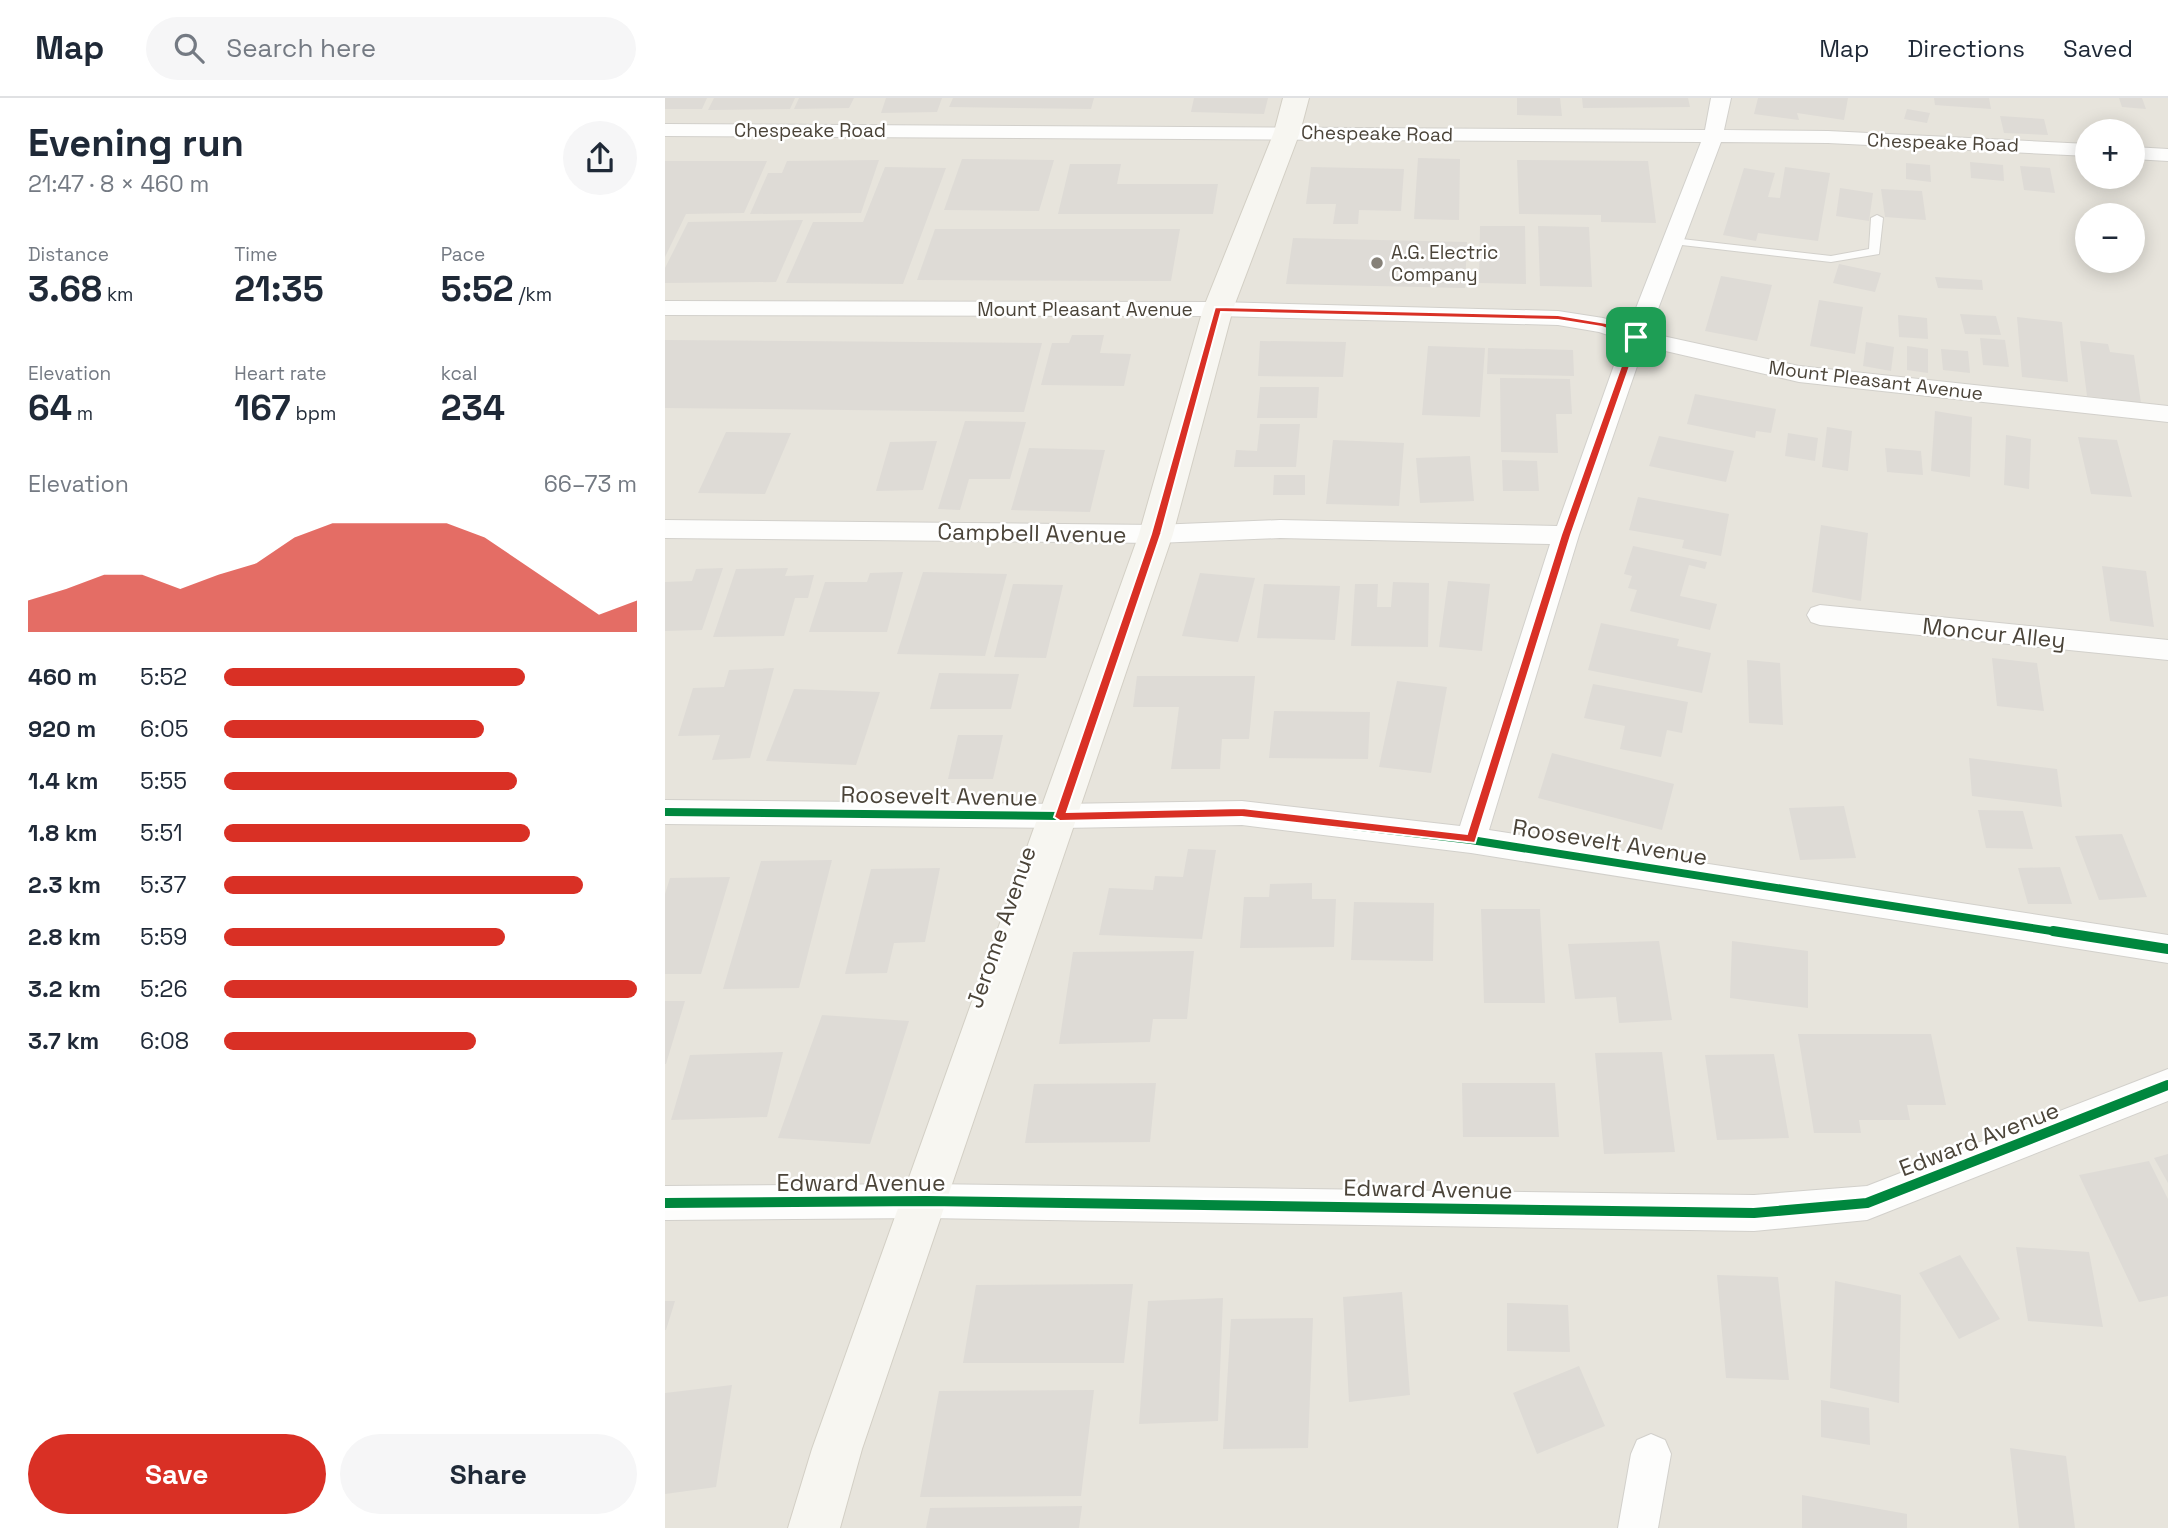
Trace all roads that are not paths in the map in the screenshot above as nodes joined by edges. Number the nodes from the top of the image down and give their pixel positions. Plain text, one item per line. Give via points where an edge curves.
1 (1721, 98) edge
2 (1291, 115) edge
3 (665, 130) edge
4 (1713, 138) junction
5 (2075, 149) edge
6 (2145, 154) edge
7 (2168, 155) edge
8 (1877, 218) dead end
9 (1673, 241) junction
10 (665, 307) edge
11 (1218, 309) junction
12 (1636, 337) junction
13 (2168, 414) edge
14 (665, 529) edge
15 (1156, 534) junction
16 (1566, 535) junction
17 (1820, 615) dead end
18 (2168, 650) edge
19 (665, 812) edge
20 (1060, 817) junction
21 (1471, 840) junction
22 (2168, 949) edge
23 (2168, 1085) edge
24 (926, 1201) junction
25 (665, 1203) edge
26 (1651, 1454) dead end
27 (814, 1528) edge
28 (1639, 1528) edge

1 - 4 street
2 - 3 street, Chespeake Road
2 - 4 street, Chespeake Road
2 - 11 street, Jerome Avenue
4 - 5 street, Chespeake Road via 1828,137
4 - 9 street
6 - 7 street
8 - 9 lane via 1875,252 1831,259
9 - 12 street
10 - 11 street, Mount Pleasant Avenue
11 - 12 street, Mount Pleasant Avenue via 1558,317
11 - 15 street, Jerome Avenue
12 - 13 street, Mount Pleasant Avenue via 1799,374
12 - 16 street
14 - 15 street, Campbell Avenue
15 - 16 street, Campbell Avenue via 1280,529
15 - 20 street, Jerome Avenue
16 - 21 street
17 - 18 street, Moncur Alley
19 - 20 street, Roosevelt Avenue
20 - 21 street, Roosevelt Avenue via 1242,813
20 - 24 street, Jerome Avenue
21 - 22 street, Roosevelt Avenue
23 - 24 street, Edward Avenue via 1867,1203 1754,1213
24 - 25 street, Edward Avenue
24 - 27 street, Jerome Avenue via 837,1449
26 - 28 street

